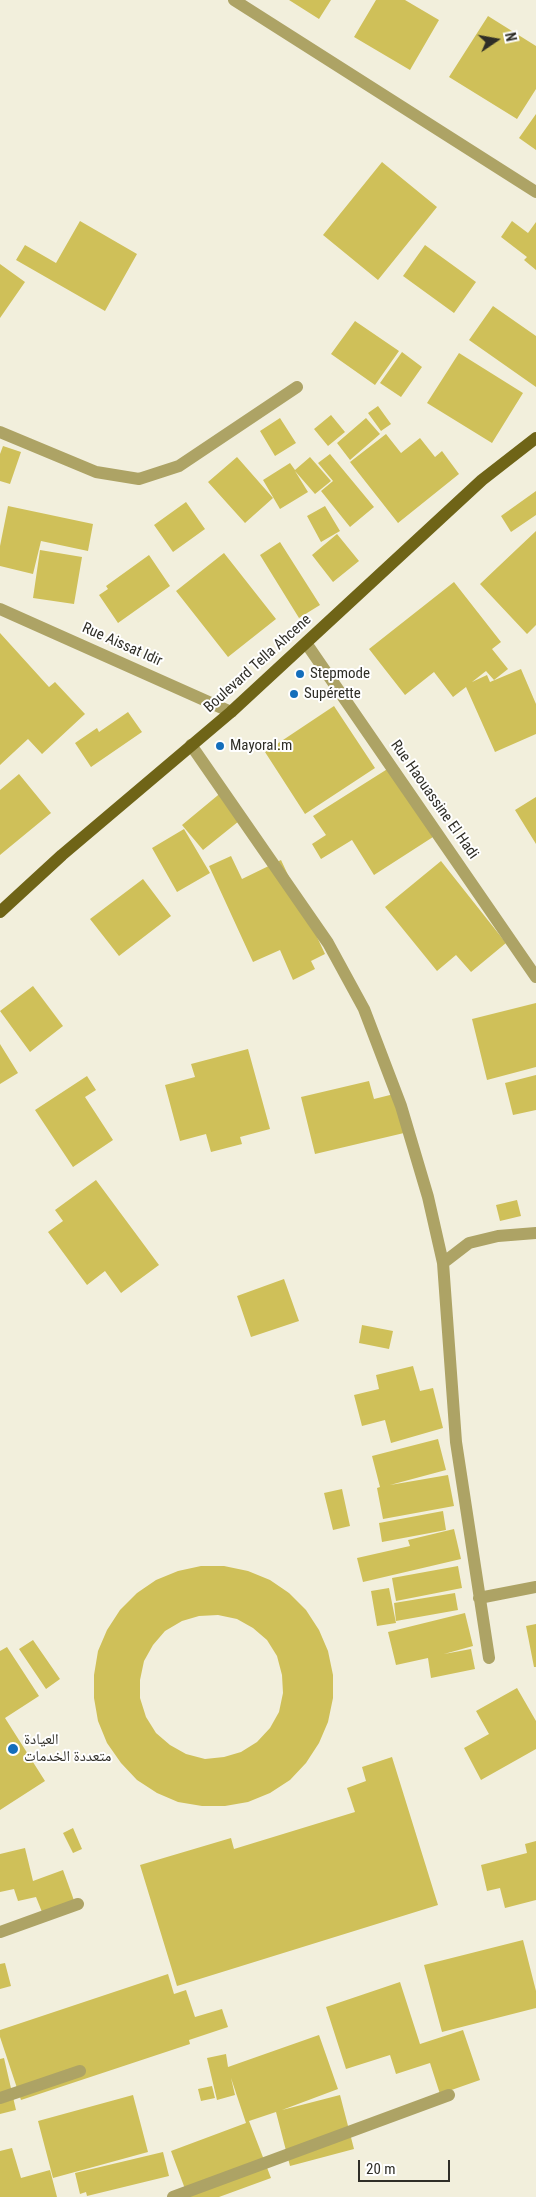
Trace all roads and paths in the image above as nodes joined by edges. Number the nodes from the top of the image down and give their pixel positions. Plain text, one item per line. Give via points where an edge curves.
1 (234, 0) edge
2 (536, 192) edge
3 (297, 387) dead end
4 (0, 432) edge
5 (536, 438) edge
6 (0, 609) edge
7 (306, 642) junction
8 (231, 712) junction
9 (191, 745) junction
10 (0, 912) edge
11 (536, 977) edge
12 (536, 1234) edge
13 (443, 1263) junction
14 (536, 1587) edge
15 (479, 1598) junction
16 (489, 1658) dead end
17 (78, 1904) dead end
18 (0, 1932) edge
19 (80, 2070) dead end
20 (449, 2095) dead end
21 (0, 2098) edge
22 (173, 2197) edge

1 - 2 street
3 - 4 street via 179,466 139,479 96,472
5 - 7 main road, Boulevard Tella Ahcene via 482,480
6 - 8 street, Rue Aissat Idir
7 - 8 main road, Boulevard Tella Ahcene
7 - 11 street, Rue Haouassine El Hadi
8 - 9 main road, Boulevard Tella Ahcene
9 - 10 main road, Boulevard Tella Ahcene
9 - 13 street via 328,943 364,1009 401,1106 428,1197
12 - 13 street via 498,1236 470,1243
13 - 15 street via 456,1442
14 - 15 street
15 - 16 street
17 - 18 street
19 - 21 street
20 - 22 street

